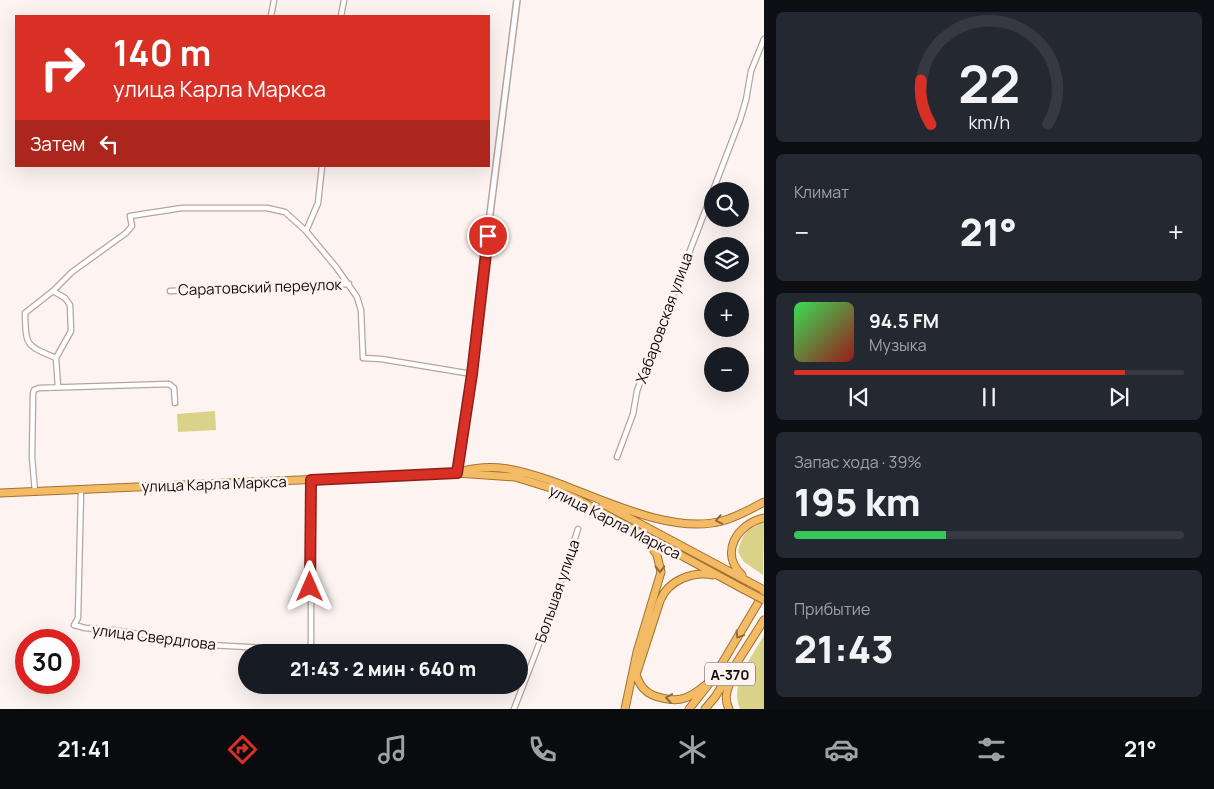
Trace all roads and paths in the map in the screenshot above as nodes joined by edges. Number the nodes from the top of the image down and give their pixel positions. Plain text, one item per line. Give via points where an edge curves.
1 (274, 0) edge
2 (344, 0) edge
3 (517, 0) edge
4 (271, 15) edge
5 (341, 15) edge
6 (764, 39) edge
7 (322, 167) edge
8 (306, 231) junction
9 (349, 284) junction
10 (53, 291) junction
11 (170, 291) dead end
12 (56, 358) junction
13 (472, 374) junction
14 (58, 387) junction
15 (175, 403) dead end
16 (617, 457) dead end
17 (457, 473) junction
18 (311, 480) junction
19 (81, 490) junction
20 (35, 492) junction
21 (0, 493) edge
22 (583, 494) junction
23 (764, 502) edge
24 (764, 518) edge
25 (578, 529) dead end
26 (635, 530) junction
27 (723, 578) junction
28 (747, 581) junction
29 (764, 591) edge
30 (764, 600) edge
31 (764, 620) edge
32 (754, 637) junction
33 (311, 644) edge
34 (238, 646) edge
35 (712, 680) junction
36 (514, 709) edge
37 (624, 709) edge
38 (688, 709) edge
39 (704, 709) edge
40 (729, 709) edge

1 - 4 street
2 - 5 street
3 - 13 street
6 - 16 street, Хабаровская улица via 751,71 740,120 653,347
7 - 8 street via 318,203
8 - 9 street
8 - 10 street via 285,212 268,208 182,208 130,216 132,226 126,233 72,272
9 - 11 street, Саратовский переулок
9 - 13 street via 361,310 363,358
10 - 12 street via 70,305 71,331
10 - 12 street via 25,313 26,339 35,350
12 - 14 street
13 - 17 street
14 - 15 street via 169,384 174,388
14 - 20 street via 39,388 33,394
17 - 18 highway, улица Карла Маркса
17 - 22 highway, улица Карла Маркса via 478,467 516,470
17 - 26 highway, улица Карла Маркса via 515,477 536,482 579,500
18 - 19 highway, улица Карла Маркса
18 - 33 street
19 - 20 highway, улица Карла Маркса
19 - 34 street, улица Свердлова via 78,618 74,625
20 - 21 highway, улица Карла Маркса
23 -> 22 highway via 721,521 694,524 677,523
22 - 28 highway
24 - 28 highway via 746,526 732,546 732,561
25 - 36 street, Большая улица via 548,621
26 - 27 highway, улица Карла Маркса
26 -> 37 highway via 654,550 661,572
27 - 30 highway, улица Карла Маркса, bridge
35 -> 27 highway via 689,696 674,700 646,691 636,675 660,601 667,590 678,580 692,575
28 - 29 highway
29 -> 35 highway, А-370
31 - 32 highway, А-370
32 - 39 highway, А-370 via 715,698
32 - 40 highway via 726,691
35 - 38 highway, А-370

